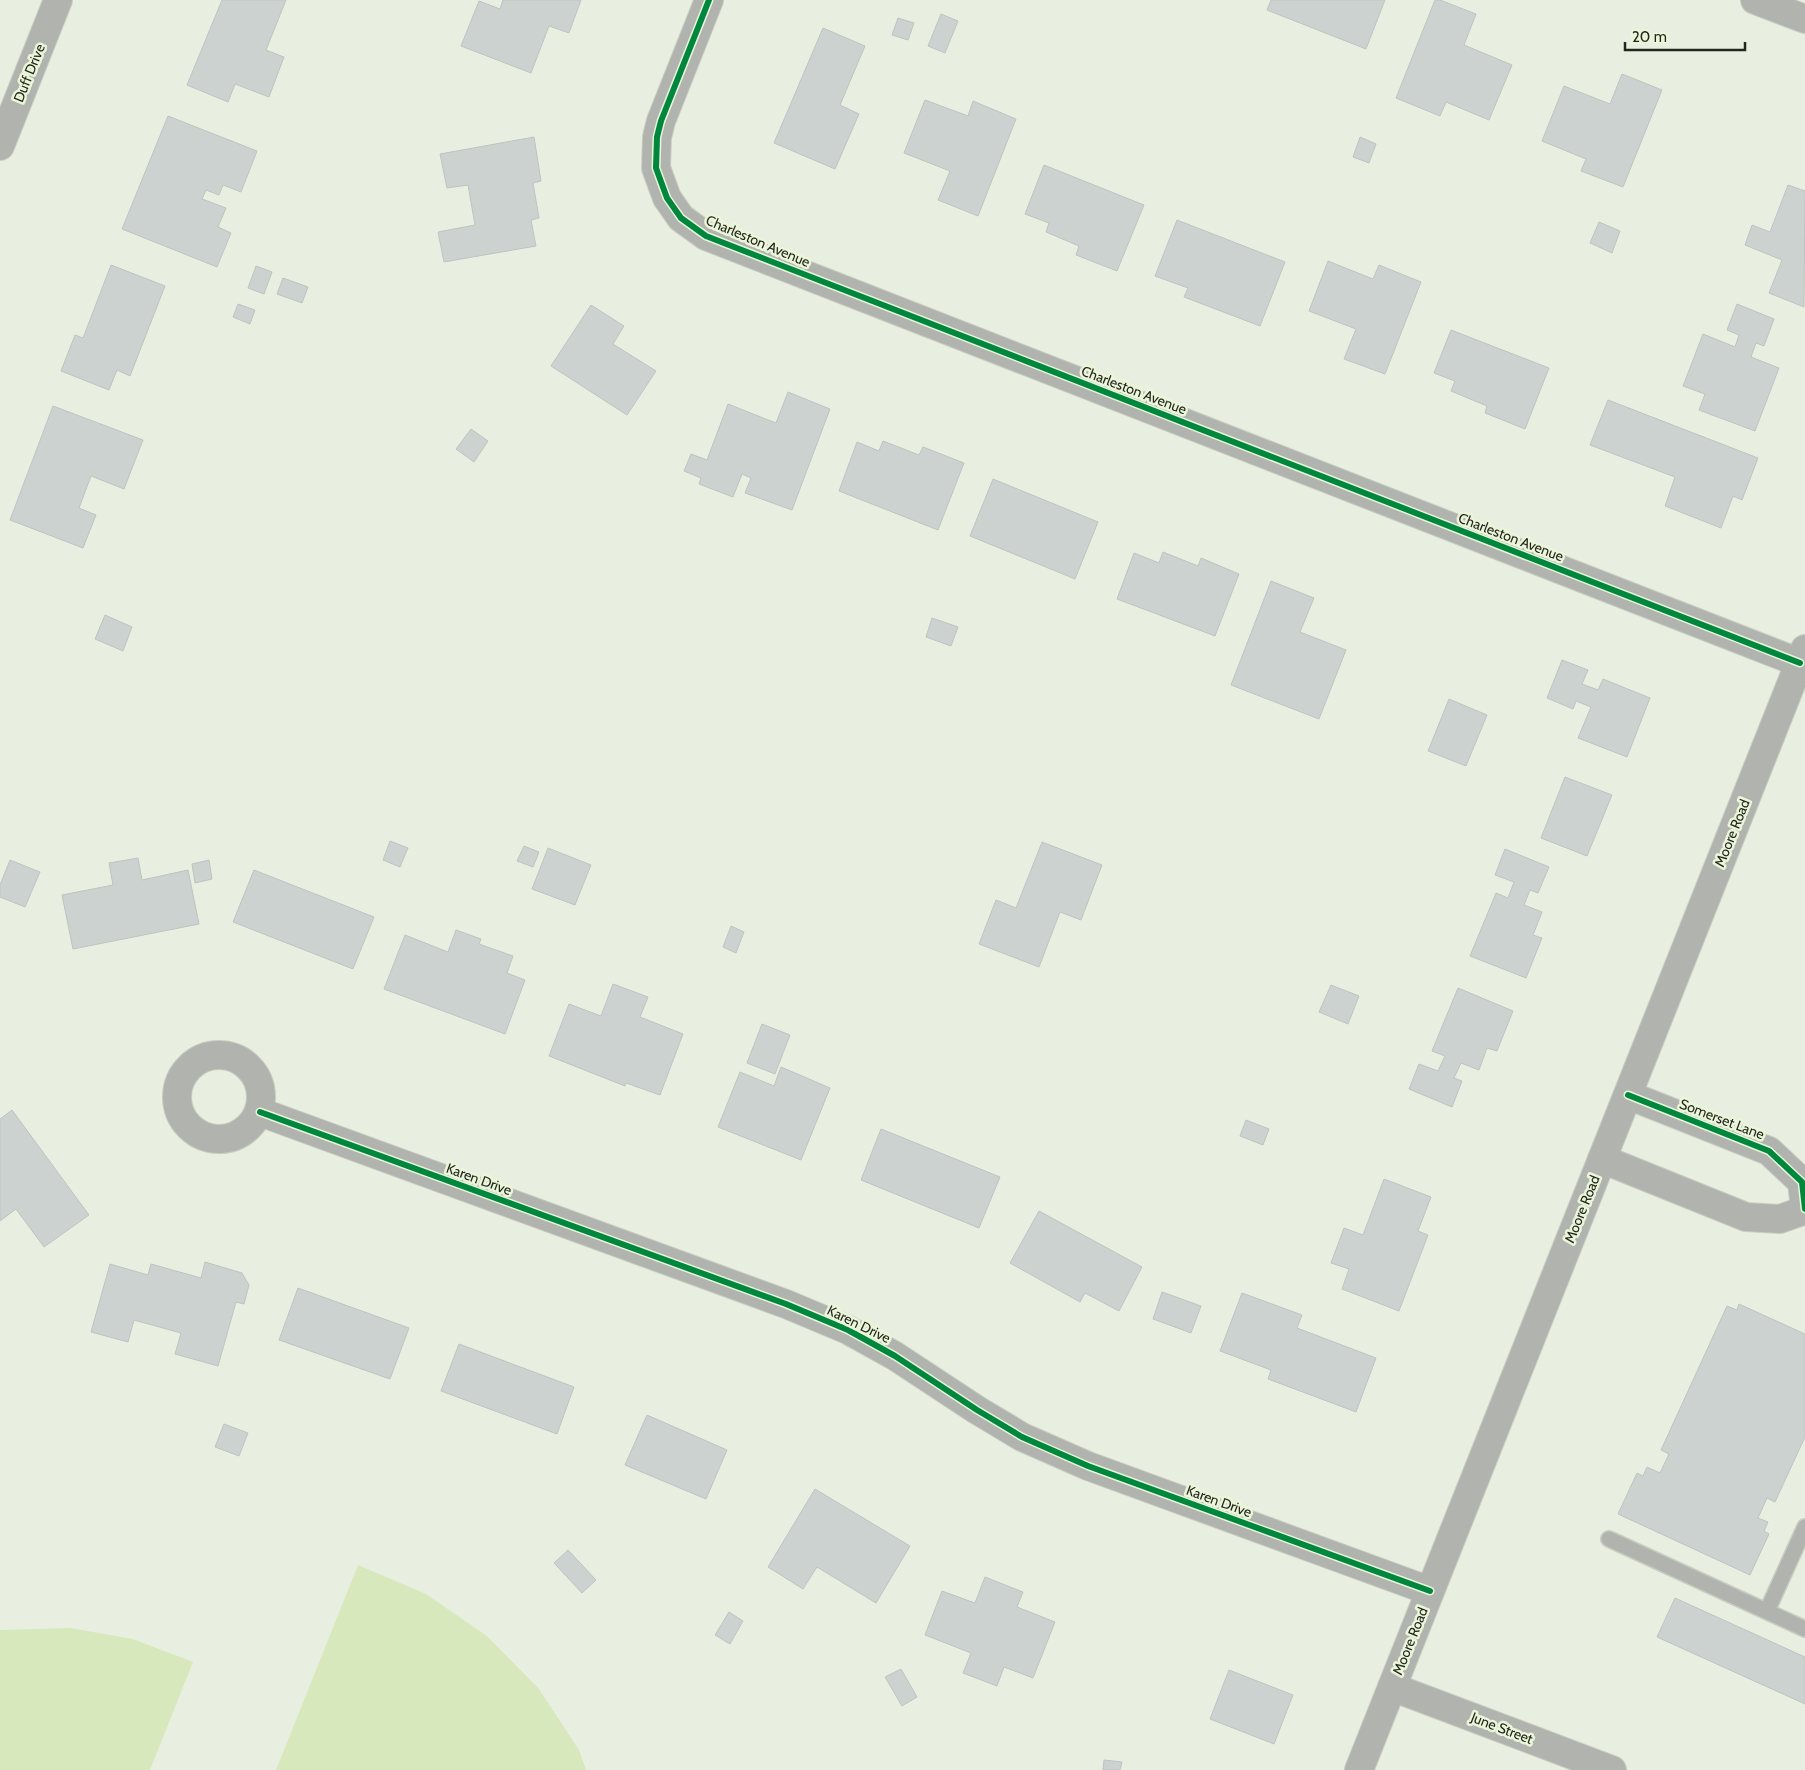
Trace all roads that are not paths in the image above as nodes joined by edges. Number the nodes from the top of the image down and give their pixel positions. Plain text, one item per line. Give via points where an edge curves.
1 (58, 0) edge
2 (709, 0) edge
3 (1755, 0) edge
4 (1805, 19) edge
5 (0, 146) edge
6 (1802, 656) edge
7 (1628, 1095) junction
8 (260, 1112) dead end
9 (1602, 1159) junction
10 (1805, 1209) edge
11 (1805, 1527) edge
12 (1608, 1539) dead end
13 (1430, 1592) junction
14 (1766, 1612) junction
15 (1805, 1629) edge
16 (1392, 1686) junction
17 (1359, 1770) edge
18 (1612, 1770) edge

1 - 5 street, Duff Drive
2 - 6 street, Charleston Avenue via 661,121 656,168 667,198 680,218 706,236
3 - 4 street
6 - 7 street, Moore Road
7 - 9 street, Moore Road
7 - 10 street, Somerset Lane via 1769,1151 1802,1182
8 - 13 street, Karen Drive via 795,1308 848,1330 895,1356 1022,1437 1088,1466
9 - 10 street, Somerset Lane via 1746,1216 1780,1219
9 - 13 street, Moore Road
11 - 14 lane
12 - 14 lane
13 - 16 street, Moore Road
14 - 15 lane
16 - 17 street, Moore Road
16 - 18 street, June Street

